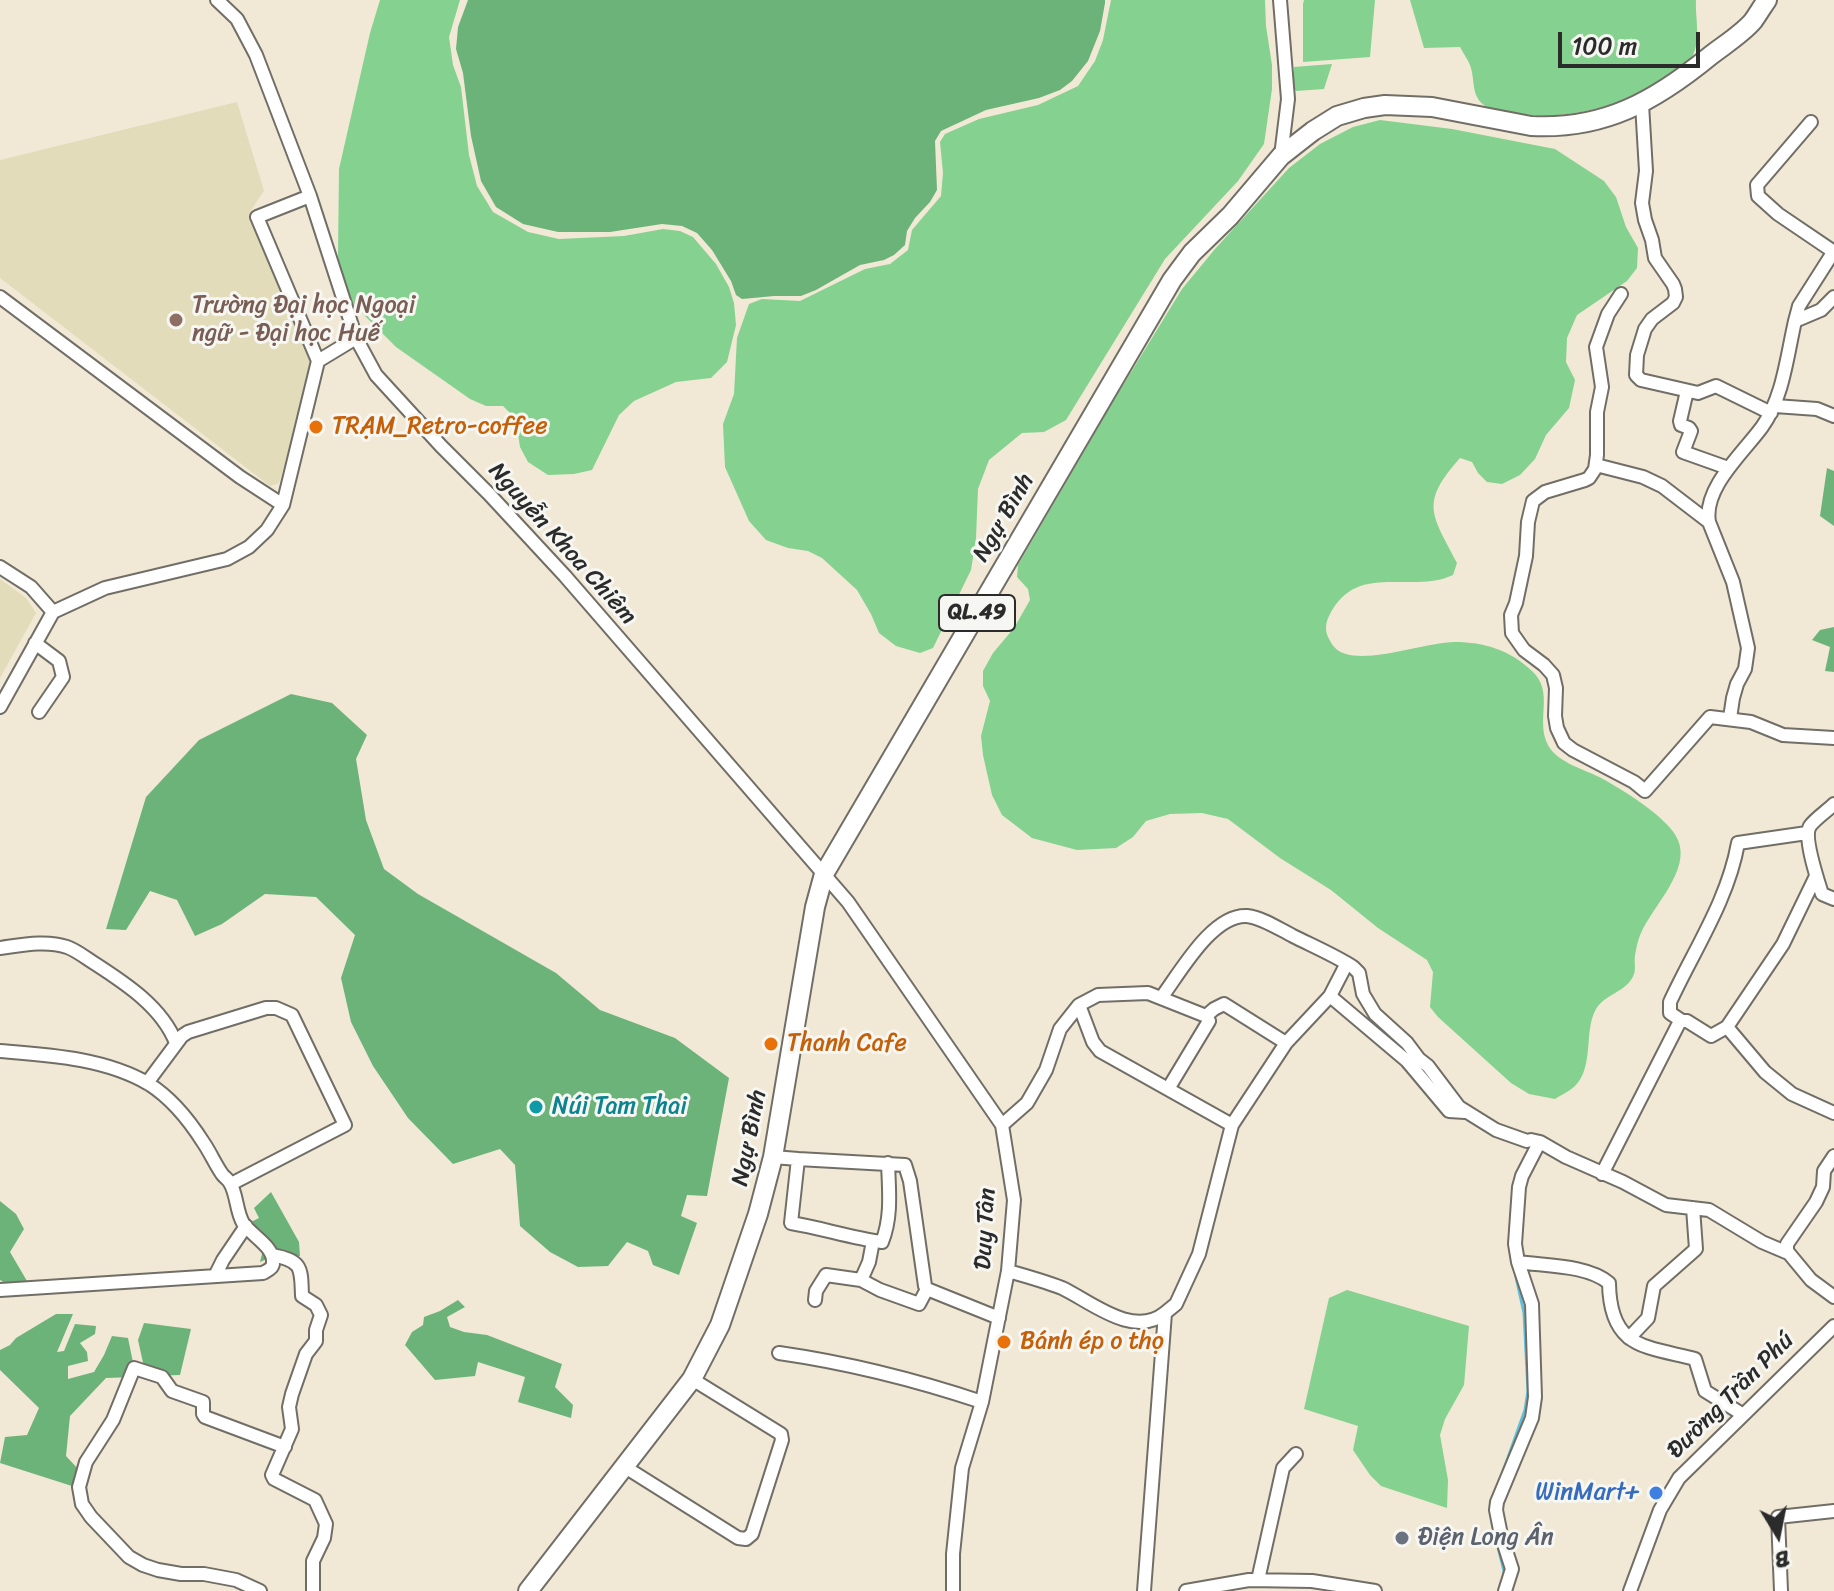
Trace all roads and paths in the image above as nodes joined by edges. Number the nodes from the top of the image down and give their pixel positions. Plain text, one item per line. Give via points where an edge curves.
1 (217, 0) edge
2 (1280, 0) edge
3 (1767, 0) edge
4 (1642, 104) junction
5 (1811, 122) dead end
6 (1281, 156) junction
7 (310, 196) junction
8 (1834, 251) edge
9 (1621, 294) dead end
10 (0, 297) edge
11 (1834, 297) edge
12 (1795, 321) junction
13 (356, 338) junction
14 (318, 361) junction
15 (1687, 391) junction
16 (1773, 409) junction
17 (1834, 416) edge
18 (1598, 466) junction
19 (1728, 468) junction
20 (283, 505) junction
21 (1709, 522) junction
22 (0, 567) edge
23 (53, 612) junction
24 (35, 643) junction
25 (0, 707) edge
26 (39, 712) dead end
27 (1730, 718) junction
28 (1834, 738) edge
29 (1834, 804) edge
30 (1807, 833) junction
31 (824, 874) junction
32 (1816, 876) junction
33 (1834, 899) edge
34 (0, 948) edge
35 (1347, 963) junction
36 (1330, 996) junction
37 (1161, 998) junction
38 (1079, 1005) junction
39 (1206, 1016) junction
40 (1682, 1021) junction
41 (1727, 1027) junction
42 (176, 1043) junction
43 (1286, 1043) junction
44 (0, 1051) edge
45 (147, 1083) junction
46 (1168, 1089) junction
47 (1465, 1112) junction
48 (1834, 1113) edge
49 (1002, 1125) junction
50 (1232, 1125) junction
51 (1537, 1142) junction
52 (1834, 1156) edge
53 (773, 1157) junction
54 (798, 1159) junction
55 (888, 1163) junction
56 (1602, 1174) junction
57 (231, 1184) junction
58 (1693, 1208) junction
59 (246, 1226) junction
60 (873, 1241) junction
61 (1788, 1253) junction
62 (272, 1255) junction
63 (1518, 1262) junction
64 (1008, 1271) junction
65 (215, 1276) junction
66 (861, 1280) junction
67 (927, 1289) junction
68 (0, 1290) edge
69 (1834, 1297) edge
70 (815, 1300) dead end
71 (1165, 1313) junction
72 (999, 1318) junction
73 (1834, 1326) edge
74 (1629, 1338) junction
75 (779, 1353) dead end
76 (692, 1379) junction
77 (982, 1402) junction
78 (1742, 1414) junction
79 (285, 1447) junction
80 (1296, 1454) dead end
81 (625, 1467) junction
82 (1834, 1511) edge
83 (1258, 1580) junction
84 (1634, 1589) edge
85 (260, 1591) edge
86 (313, 1591) edge
87 (528, 1591) edge
88 (953, 1591) edge
89 (1144, 1591) edge
90 (1186, 1591) edge
91 (1375, 1591) edge
92 (1505, 1591) edge
93 (1781, 1591) edge

1 - 7 street, Nguyễn Khoa Chiêm via 237,19 256,55
2 - 6 street via 1288,99
3 - 4 highway, Ngự Bình / QL.49 via 1752,22 1681,80
4 - 6 highway, Ngự Bình / QL.49 via 1600,119 1547,126 1432,107 1375,106 1337,116
4 - 15 street via 1642,203 1655,258 1676,297 1645,329 1636,375
5 - 8 street via 1757,185 1758,196
6 - 31 highway, Ngự Bình / QL.49 via 1172,280
7 - 13 street, Nguyễn Khoa Chiêm
7 - 14 street via 257,217
8 - 12 street
9 - 18 street via 1608,314 1596,354 1602,387 1597,406
10 - 20 street
11 - 12 street via 1821,310
12 - 16 street
13 - 14 street
13 - 31 street, Nguyễn Khoa Chiêm via 376,375 565,576
14 - 20 street
15 - 16 street via 1716,386
15 - 19 street via 1680,421 1691,431 1683,452
16 - 17 street via 1817,409
16 - 19 street
18 - 21 street via 1662,486
18 - 27 street via 1589,478 1533,501 1524,584 1511,615 1512,633 1553,675 1555,716 1564,736 1573,750 1645,791 1710,717
19 - 21 street via 1714,492
20 - 23 street via 267,530 227,559 105,588
21 - 27 street via 1733,582 1748,648
22 - 23 street via 31,587
23 - 24 street
24 - 25 street
24 - 26 street via 59,661 63,677
27 - 28 street via 1783,735
29 - 30 street
30 - 32 street
30 - 40 street via 1738,843 1724,893 1670,1002 1670,1013
31 - 49 street, Duy Tân
31 - 53 highway, Ngự Bình / QL.49
32 - 33 street via 1822,894
32 - 41 street via 1783,944
34 - 42 street via 35,943 69,947 152,1007
35 - 36 street
35 - 37 street via 1268,923 1239,917 1216,927
35 - 47 street via 1359,973 1375,1014
36 - 43 street
36 - 47 street via 1407,1061 1449,1111
37 - 38 street via 1148,993 1098,995
37 - 39 street
38 - 46 street via 1100,1051
38 - 49 street via 1060,1029 1027,1103
39 - 43 street via 1224,1004
39 - 46 street via 1209,1021
40 - 41 street via 1711,1036
40 - 56 street
41 - 48 street via 1765,1072 1792,1094
42 - 45 street
42 - 57 street via 188,1032 256,1010 287,1011 345,1125
43 - 50 street
44 - 45 street via 90,1063
45 - 57 street via 181,1112
46 - 50 street
47 - 51 street via 1496,1130
49 - 64 street, Duy Tân via 1014,1200
50 - 71 street via 1199,1254 1176,1304
51 - 56 street
51 - 63 street via 1519,1187
52 - 61 street via 1816,1202 1787,1244
53 - 54 street
53 - 76 highway, Ngự Bình / QL.49 via 720,1325
54 - 55 street
54 - 60 street via 791,1223
55 - 60 street via 888,1226 882,1242
55 - 67 street via 905,1165 910,1181
56 - 58 street via 1666,1205
57 - 59 street
58 - 61 street via 1709,1210
58 - 74 street via 1696,1249 1654,1286 1648,1318
59 - 62 street
59 - 65 street
60 - 66 street
61 - 69 street
62 - 65 street via 272,1269 263,1273
62 - 79 street via 300,1268 302,1296 321,1315 316,1341 292,1394 292,1429
63 - 74 street via 1601,1277 1609,1283 1609,1304
63 - 92 street via 1533,1311 1535,1397 1532,1418 1497,1502 1512,1569
64 - 71 street via 1050,1283 1123,1320 1159,1319
64 - 72 street, Duy Tân
65 - 68 street
66 - 67 street via 919,1304
66 - 70 street via 826,1275
67 - 72 street
71 - 89 street
72 - 77 street, Duy Tân
73 - 78 street, Đường Trần Phú
74 - 78 street via 1648,1349 1695,1359 1705,1391
75 - 77 street via 873,1370
76 - 81 highway, Ngự Bình / QL.49
76 - 81 street via 781,1434 752,1534 738,1538
77 - 88 street, Duy Tân via 962,1468
78 - 84 street, Đường Trần Phú via 1667,1495
79 - 85 street via 205,1417 203,1402 172,1391 162,1377 134,1368 113,1420 86,1462 79,1487 91,1517 129,1557 158,1570 236,1580
79 - 86 street via 274,1479 315,1500 326,1524 313,1561
80 - 83 street via 1283,1468
81 - 87 highway, Ngự Bình / QL.49
82 - 93 street via 1778,1517
83 - 90 street
83 - 91 street via 1312,1581

